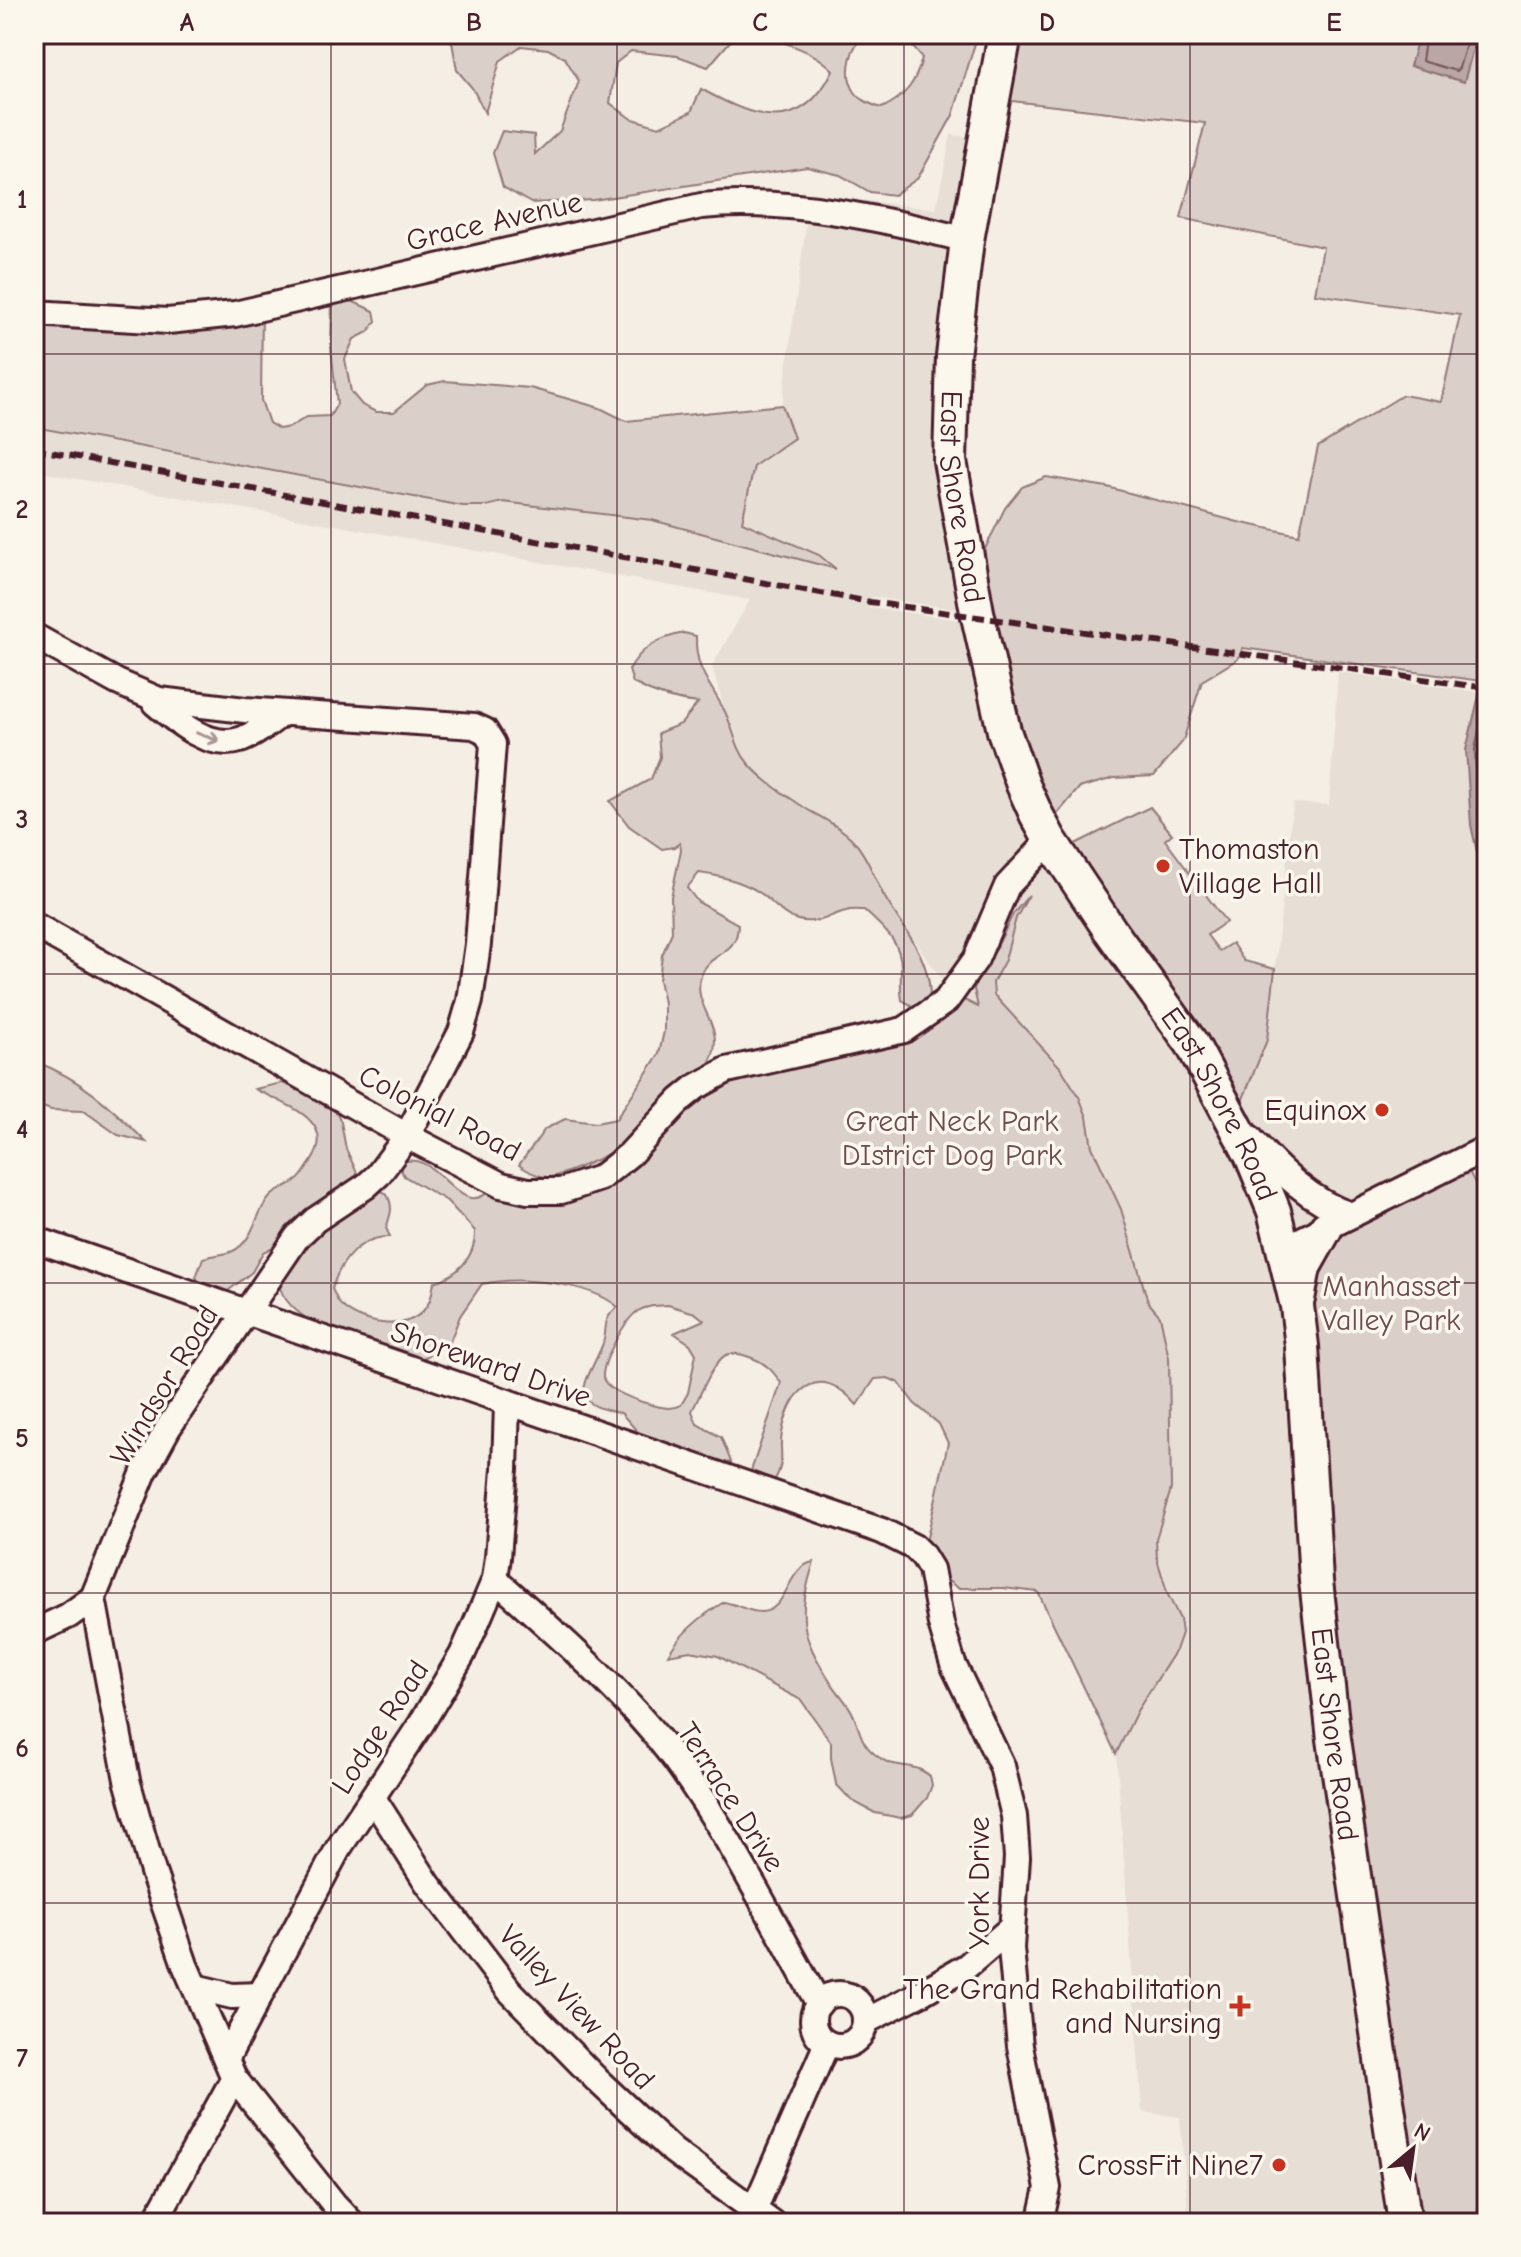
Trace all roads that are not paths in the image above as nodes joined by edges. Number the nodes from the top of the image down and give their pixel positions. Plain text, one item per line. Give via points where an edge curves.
1 (1005, 34) edge
2 (967, 240) junction
3 (34, 313) edge
4 (34, 636) edge
5 (143, 694) junction
6 (283, 713) junction
7 (1050, 840) junction
8 (34, 925) edge
9 (1234, 1121) junction
10 (407, 1136) junction
11 (1487, 1148) edge
12 (1339, 1222) junction
13 (34, 1239) edge
14 (1283, 1249) junction
15 (1297, 1306) junction
16 (245, 1313) junction
17 (507, 1404) junction
18 (923, 1556) joint
19 (495, 1579) junction
20 (93, 1598) junction
21 (34, 1632) edge
22 (373, 1798) junction
23 (1011, 1928) junction
24 (195, 1987) junction
25 (260, 1995) junction
26 (819, 2004) junction
27 (866, 2021) junction
28 (827, 2043) junction
29 (230, 2068) junction
30 (763, 2216) edge
31 (154, 2223) edge
32 (352, 2223) edge
33 (1040, 2223) edge
34 (1405, 2223) edge

1 - 2 main road, East Shore Road
2 - 3 street, Grace Avenue via 797,207 730,203 235,314 168,321
2 - 7 main road, East Shore Road via 953,356 950,461 1004,731
4 - 5 street
5 - 6 street via 178,704
5 -> 6 street via 202,736 225,742 239,741
6 - 10 street, Windsor Road via 474,726 488,734 493,748 470,1001 451,1054
7 - 9 main road, East Shore Road via 1180,1024
7 - 10 street, Colonial Road via 1007,886 976,959 946,1001 904,1030 712,1077 680,1100 600,1178 561,1191 528,1191 501,1185
8 - 10 street, Colonial Road
9 - 12 street via 1268,1158 1329,1206
9 - 14 main road, East Shore Road via 1267,1191
10 - 16 street, Windsor Road via 378,1175 297,1237
11 - 12 street
12 - 14 street
12 - 15 main road via 1304,1267
13 - 16 street, Shoreward Drive
14 - 15 main road, East Shore Road
15 - 34 main road, East Shore Road via 1317,1597
16 - 17 street, Shoreward Drive
16 - 20 street, Windsor Road via 144,1472
17 - 18 street, Shoreward Drive via 882,1531
17 - 19 street, Lodge Road
18 - 23 street, York Drive via 933,1575 953,1664 1002,1766 1014,1816 1017,1857
19 - 22 street, Lodge Road via 450,1677
19 - 26 street, Terrace Drive via 612,1688 674,1759
20 - 21 street
20 - 24 street via 127,1780 153,1872
22 - 25 street, Lodge Road via 338,1849
22 - 30 street, Valley View Road via 428,1884 509,1990 673,2151
23 - 27 street via 967,1966
23 - 33 street, York Drive via 1020,2046 1048,2188
24 - 25 street via 232,1996
24 - 29 street
25 - 29 street, Lodge Road
26 - 27 street via 830,1996 848,1996 861,2005
26 - 28 street via 813,2025
27 - 28 street via 854,2042 838,2047
28 - 30 street
29 - 31 street, Lodge Road
29 - 32 street

